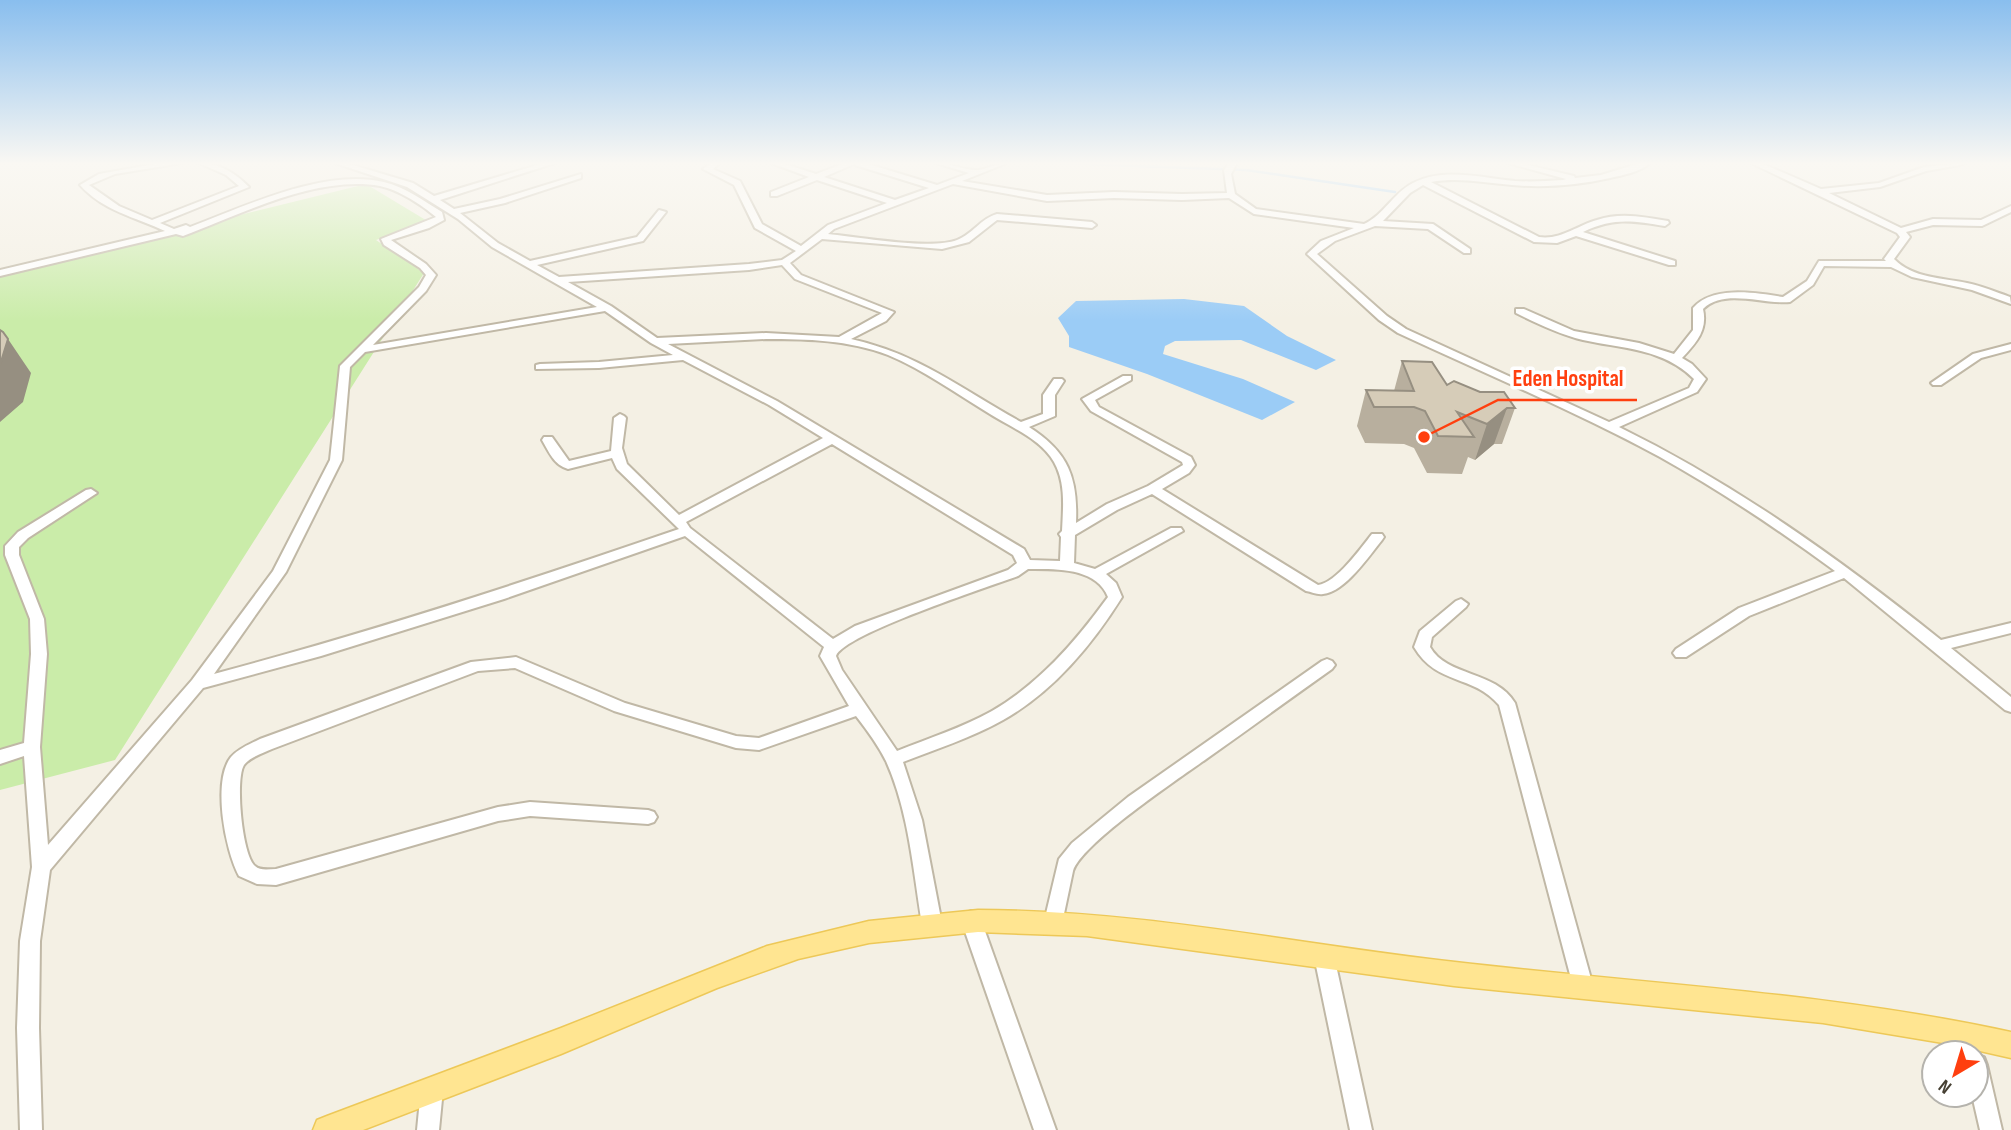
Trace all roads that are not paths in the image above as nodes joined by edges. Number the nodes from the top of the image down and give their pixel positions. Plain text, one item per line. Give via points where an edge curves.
1 (127, 216) edge
2 (170, 216) edge
3 (218, 216) edge
4 (226, 216) edge
5 (440, 216) edge
6 (458, 216) edge
7 (659, 216) edge
8 (753, 216) edge
9 (862, 216) edge
10 (1298, 216) edge
11 (1378, 216) edge
12 (1489, 216) edge
13 (1869, 216) edge
14 (1997, 216) edge
15 (154, 222) junction
16 (1665, 223) dead end
17 (1092, 225) dead end
18 (1369, 225) junction
19 (1900, 231) junction
20 (176, 233) junction
21 (1577, 233) junction
22 (819, 236) junction
23 (801, 250) junction
24 (1466, 251) dead end
25 (784, 262) junction
26 (1672, 263) dead end
27 (529, 264) junction
28 (1893, 264) junction
29 (0, 272) edge
30 (560, 280) junction
31 (1974, 288) junction
32 (2011, 289) edge
33 (2011, 300) edge
34 (607, 308) junction
35 (1520, 311) dead end
36 (842, 340) junction
37 (655, 341) junction
38 (2011, 347) edge
39 (359, 350) junction
40 (682, 357) junction
41 (1675, 359) junction
42 (540, 367) dead end
43 (1126, 377) dead end
44 (1058, 381) dead end
45 (1937, 383) dead end
46 (620, 418) dead end
47 (1019, 427) junction
48 (1608, 427) junction
49 (832, 438) junction
50 (548, 440) dead end
51 (616, 453) junction
52 (1153, 489) junction
53 (91, 493) dead end
54 (683, 526) junction
55 (1176, 531) dead end
56 (1066, 534) junction
57 (1377, 537) dead end
58 (1026, 564) junction
59 (1067, 565) junction
60 (1844, 573) junction
61 (1094, 575) junction
62 (1461, 604) dead end
63 (2011, 628) edge
64 (1941, 645) junction
65 (832, 646) junction
66 (1681, 653) dead end
67 (1328, 665) dead end
68 (198, 684) junction
69 (2011, 706) edge
70 (858, 709) junction
71 (32, 747) junction
72 (0, 757) edge
73 (893, 759) junction
74 (648, 817) dead end
75 (41, 867) junction
76 (971, 920) junction
77 (1054, 922) junction
78 (932, 924) junction
79 (1324, 956) junction
80 (1583, 986) junction
81 (1956, 1039) edge
82 (1990, 1044) edge
83 (2011, 1045) edge
84 (432, 1089) junction
85 (1986, 1109) edge
86 (31, 1130) edge
87 (327, 1130) edge
88 (428, 1130) edge
89 (1045, 1130) edge
90 (1362, 1130) edge
91 (1991, 1130) edge

1 - 15 street
2 - 15 street
3 - 20 street
4 - 20 street
5 - 39 street via 436,222 386,239 431,275 424,289
6 - 27 street
7 - 27 street via 640,239
8 - 23 street via 758,226
9 - 22 street
10 - 18 street
11 - 18 street
12 - 21 street via 1537,240 1553,242
13 - 19 street
14 - 19 street via 1982,223 1933,222
15 - 20 street
16 - 21 street via 1611,218
17 - 22 street via 997,217 967,240 932,247
18 - 24 street via 1430,226
18 - 48 street via 1326,242 1314,251 1314,258 1402,331
19 - 28 street via 1905,237 1889,259
20 - 29 street
21 - 26 street
22 - 23 street
23 - 25 street
25 - 30 street
25 - 36 street via 798,277 889,312
27 - 30 street
28 - 31 street via 1917,275
28 - 41 street via 1822,263 1811,282 1786,300 1744,294 1704,302 1698,308 1698,334
30 - 34 street
31 - 32 street
31 - 33 street
34 - 37 street
34 - 39 street
35 - 41 street via 1569,333
36 - 37 street
36 - 47 street via 893,355
37 - 40 street
38 - 45 street via 1977,356
39 - 68 street via 343,373 336,460 279,572
40 - 42 street
40 - 49 street
41 - 48 street via 1697,375 1697,386
43 - 52 street via 1088,399 1095,409 1187,460 1185,470
44 - 47 street via 1049,395 1049,416
46 - 51 street
47 - 56 street via 1041,440 1064,469 1069,496
48 - 60 street via 1747,503
49 - 54 street
49 - 58 street via 994,534 1019,552
50 - 51 street via 568,465
51 - 54 street via 621,466
52 - 56 street
52 - 57 street via 1319,590 1328,588
53 - 71 street via 12,546 37,619
54 - 65 street
54 - 68 street via 499,596
55 - 61 street
56 - 59 street
58 - 59 street
58 - 65 street via 1013,573 860,630
59 - 61 street
60 - 64 street
60 - 66 street via 1744,612
61 - 73 street via 1106,579 1115,597 1091,633 1039,686 965,732
62 - 80 street via 1425,635 1422,647 1435,664 1494,689 1507,703
63 - 64 street
64 - 69 street
65 - 70 street via 828,656
67 - 77 street via 1134,802 1078,848 1064,871
68 - 75 street
70 - 73 street
70 - 74 street via 759,744 736,742 620,707 516,662 497,662 266,744 240,759 229,782 238,853 245,870 258,878 276,877 498,814 530,809
71 - 72 street
71 - 75 street
73 - 78 street via 909,803
75 - 86 street via 30,942
76 - 77 main road
76 - 78 main road
76 - 89 street
77 - 79 main road
78 - 84 main road via 836,938 757,962
79 - 80 main road
79 - 90 street
80 - 81 main road via 1897,1020
82 - 83 main road
84 - 87 main road
84 - 88 street
85 - 91 street

